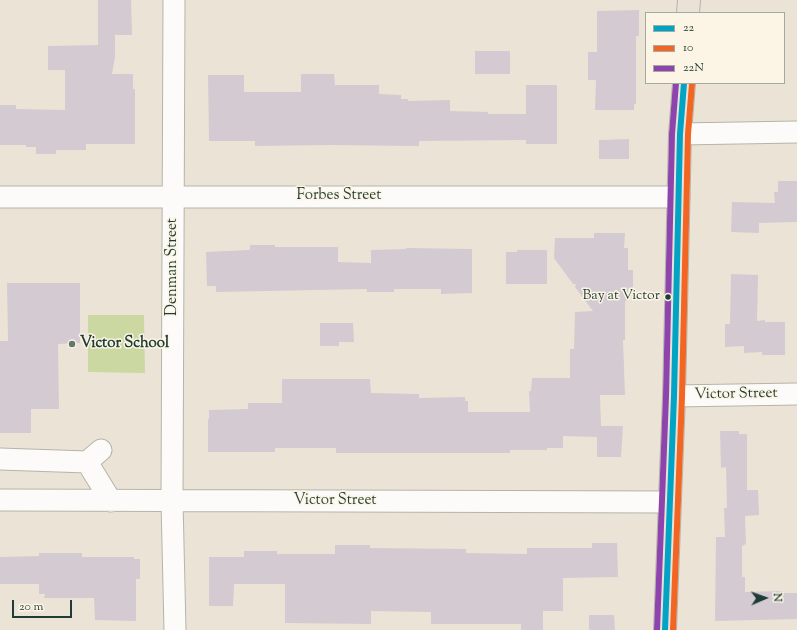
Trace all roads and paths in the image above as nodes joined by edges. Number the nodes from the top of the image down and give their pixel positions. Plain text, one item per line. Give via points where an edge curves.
1 (174, 0) edge
2 (689, 0) edge
3 (688, 12) edge
4 (684, 84) edge
5 (797, 132) edge
6 (680, 134) junction
7 (174, 196) junction
8 (0, 197) edge
9 (679, 197) junction
10 (797, 394) edge
11 (674, 396) junction
12 (0, 459) edge
13 (0, 500) edge
14 (111, 501) junction
15 (172, 501) junction
16 (670, 502) junction
17 (175, 630) edge
18 (665, 630) edge

1 - 7 street, Denman Street
2 - 3 main road
4 - 6 main road
5 - 6 street
6 - 9 main road
7 - 8 street, Forbes Street
7 - 9 street, Forbes Street
7 - 15 street, Denman Street
9 - 11 main road
10 - 11 street, Victor Street
11 - 16 main road
12 - 14 street via 94,456
13 - 14 street, Victor Street
14 - 15 street, Victor Street
15 - 16 street, Victor Street
15 - 17 street, Denman Street
16 - 18 main road

